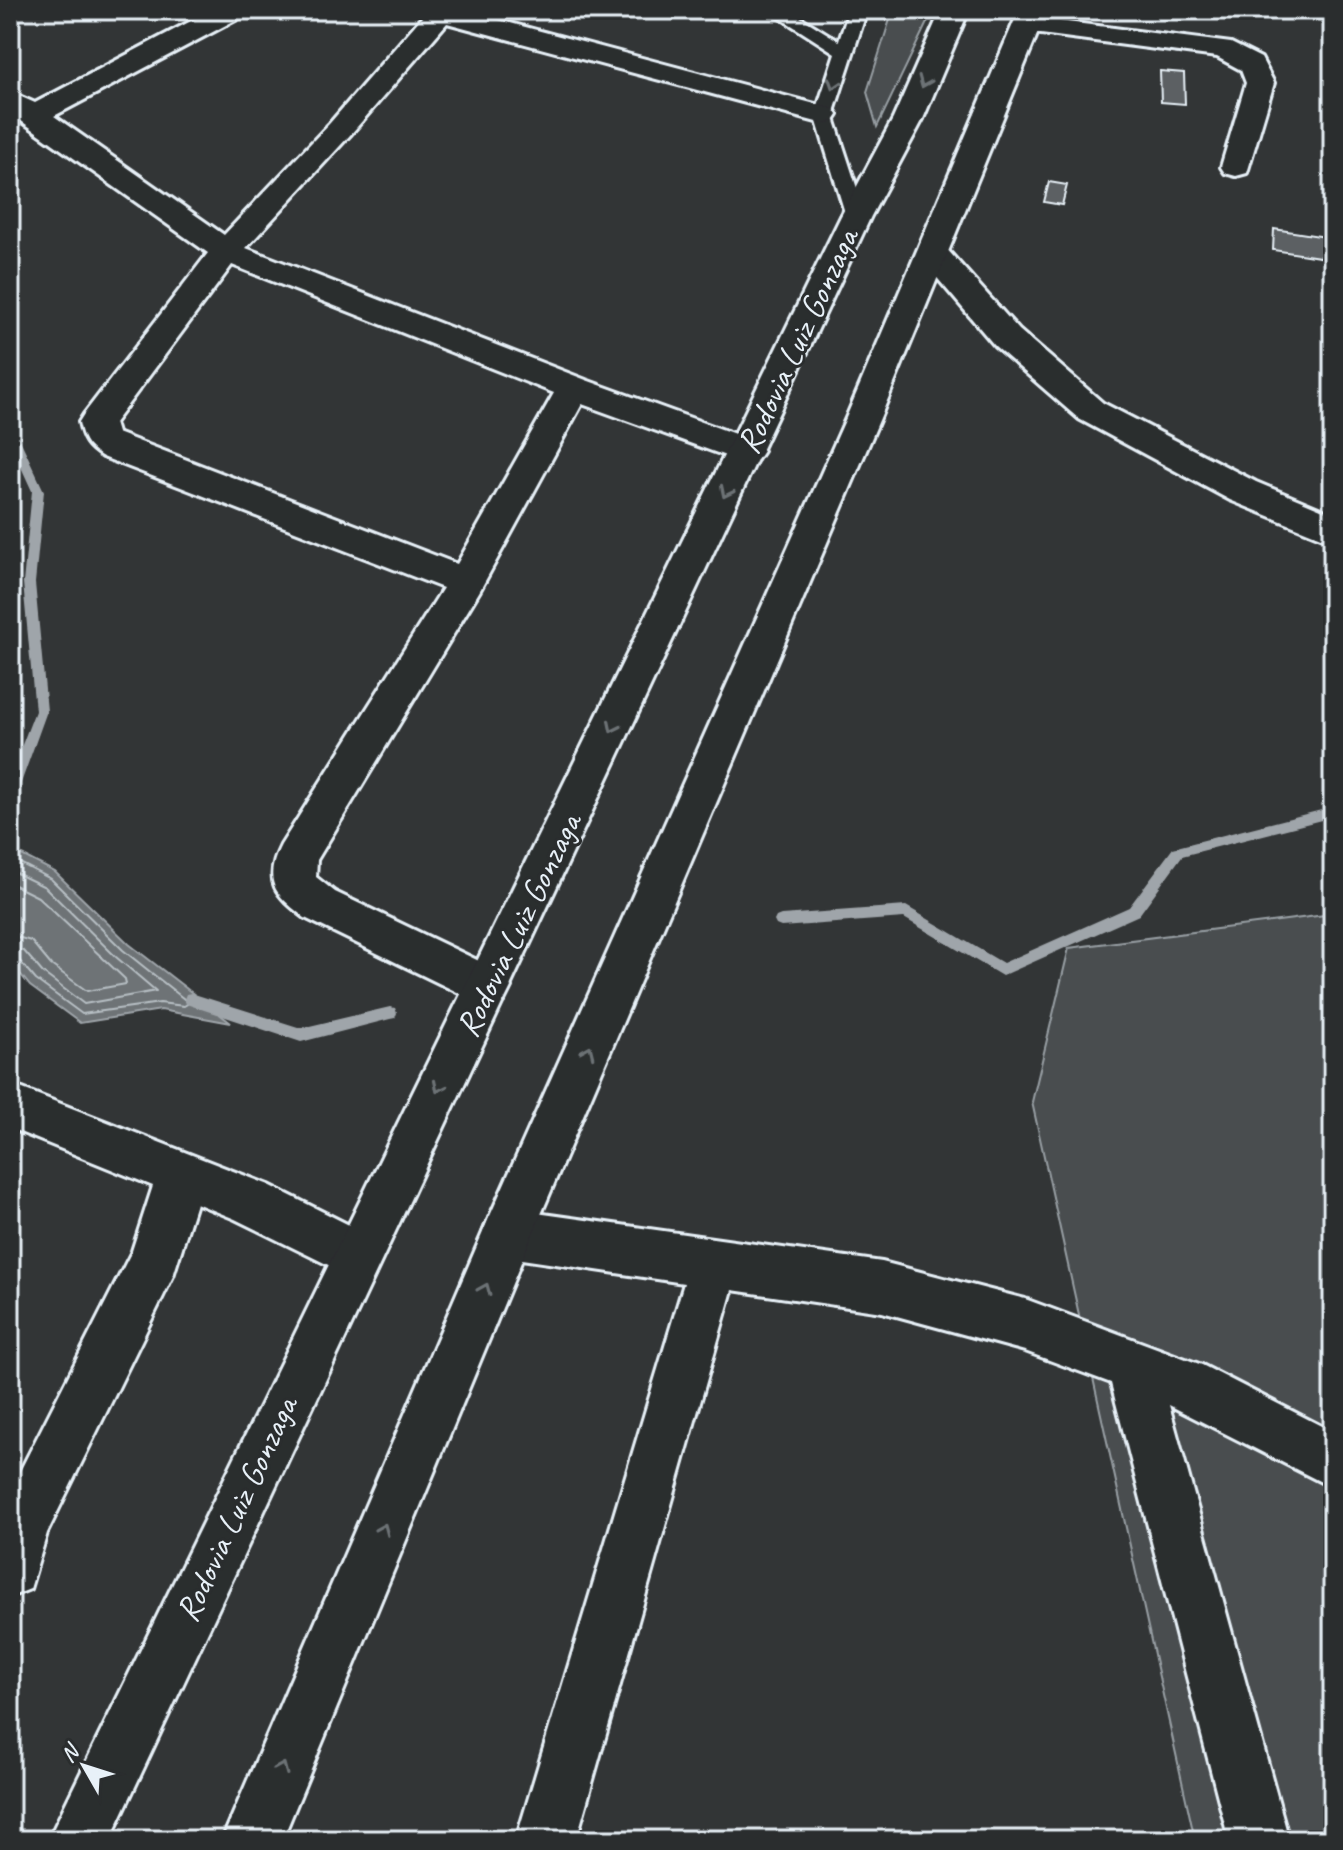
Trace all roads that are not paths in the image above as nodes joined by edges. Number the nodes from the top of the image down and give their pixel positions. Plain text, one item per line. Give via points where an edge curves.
1 (233, 10) edge
2 (777, 10) edge
3 (858, 10) edge
4 (955, 10) edge
5 (442, 12) edge
6 (1030, 17) edge
7 (844, 51) junction
8 (22, 108) edge
9 (824, 115) junction
10 (1236, 167) dead end
11 (856, 216) junction
12 (226, 251) junction
13 (933, 253) junction
14 (574, 388) junction
15 (745, 451) junction
16 (1333, 529) edge
17 (466, 582) junction
18 (488, 987) junction
19 (10, 1106) edge
20 (181, 1173) junction
21 (508, 1233) junction
22 (357, 1255) junction
23 (715, 1262) junction
24 (1132, 1365) junction
25 (1333, 1461) edge
26 (10, 1569) edge
27 (78, 1840) edge
28 (252, 1840) edge
29 (546, 1840) edge
30 (1259, 1840) edge

1 - 8 main road
2 - 7 lane
3 - 7 lane
4 -> 11 main road, Rodovia Luiz Gonzaga via 908,119
5 - 9 main road
5 - 12 main road
6 - 10 main road via 1221,49 1247,58 1260,83
6 - 13 main road
7 -> 9 lane
8 - 12 main road
9 - 11 lane
11 - 15 main road, Rodovia Luiz Gonzaga
12 - 14 main road
12 - 17 main road via 96,422 101,440
13 - 16 main road via 1007,338 1091,411 1243,491
21 -> 13 main road
14 - 15 main road
14 - 17 main road
15 -> 18 main road, Rodovia Luiz Gonzaga
17 - 18 main road via 296,858 294,884 320,905
18 -> 22 main road, Rodovia Luiz Gonzaga
19 - 20 main road
20 - 22 main road
20 - 26 main road via 155,1259 21,1527
21 - 23 main road
28 -> 21 main road
22 - 27 main road, Rodovia Luiz Gonzaga
23 - 24 main road via 882,1287 1025,1325
23 - 29 main road
24 - 25 main road via 1183,1384
24 - 30 main road

